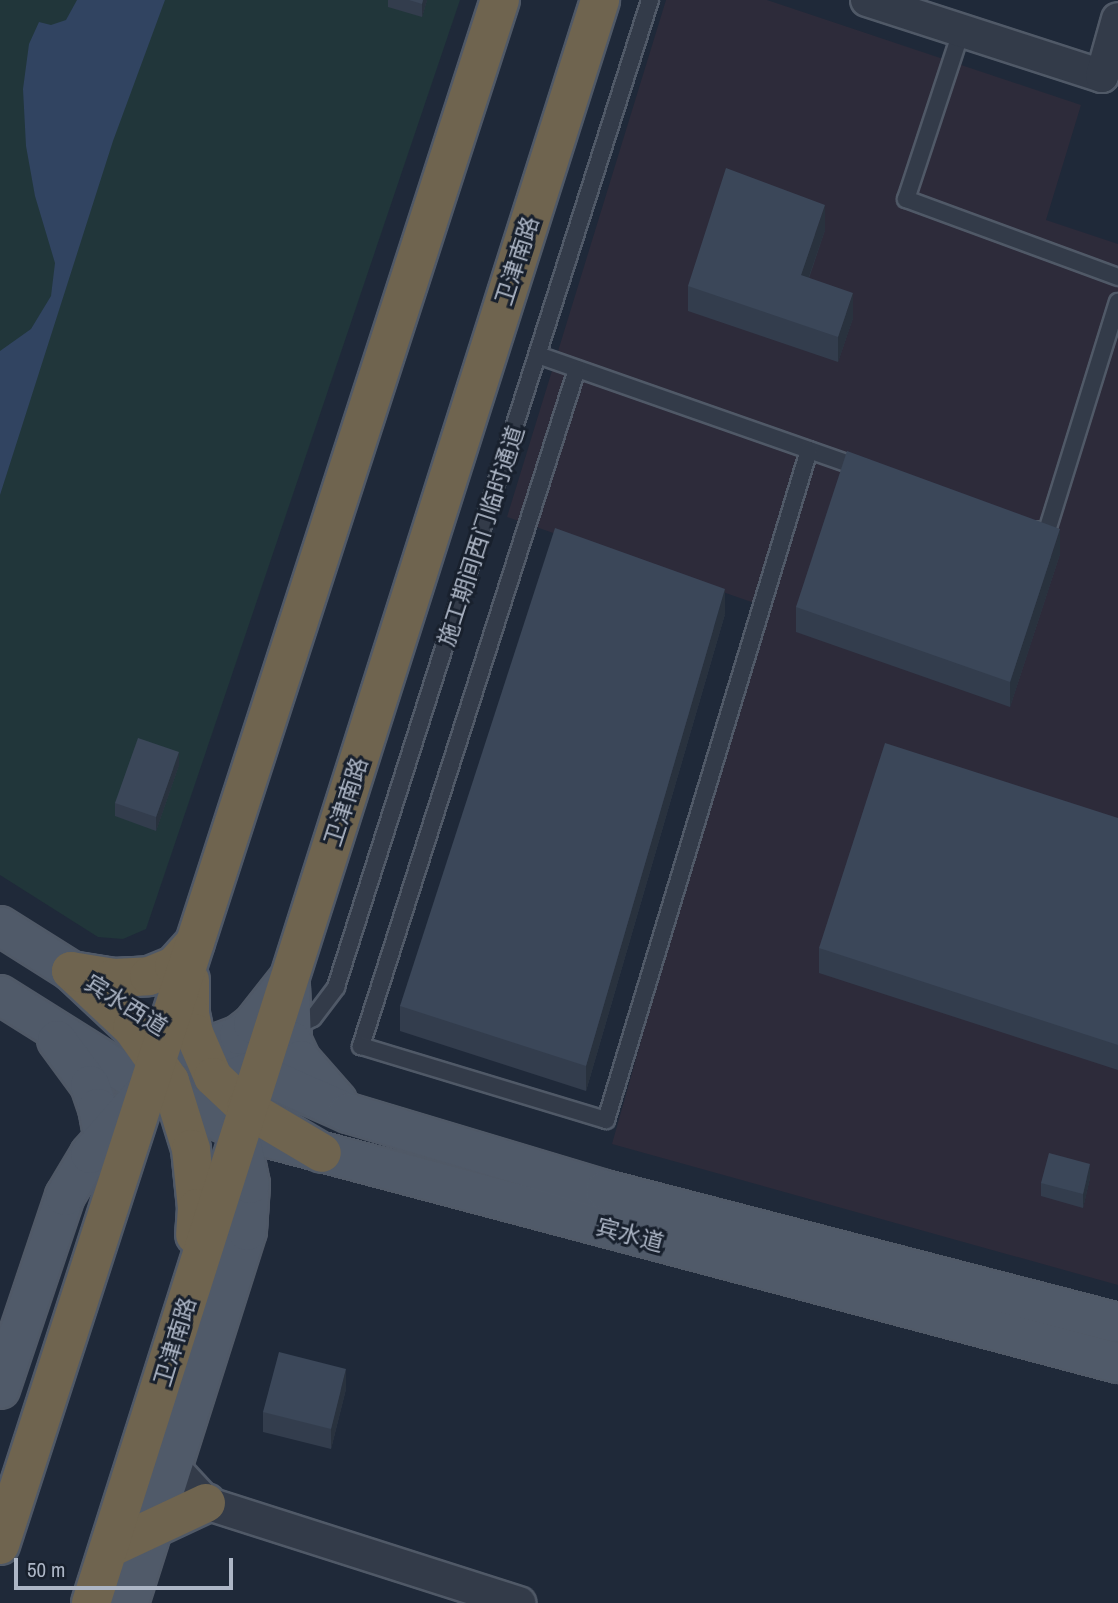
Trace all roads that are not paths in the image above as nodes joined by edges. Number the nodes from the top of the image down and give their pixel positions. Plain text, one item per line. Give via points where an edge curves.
1 (500, 0) edge
2 (600, 0) edge
3 (650, 0) edge
4 (867, 0) edge
5 (1118, 19) edge
6 (961, 32) junction
7 (1118, 277) edge
8 (1118, 302) edge
9 (538, 355) junction
10 (578, 369) junction
11 (808, 450) junction
12 (884, 477) edge
13 (1021, 525) edge
14 (0, 926) edge
15 (195, 943) junction
16 (71, 971) junction
17 (290, 976) junction
18 (0, 995) edge
19 (34, 1016) junction
20 (165, 1061) junction
21 (261, 1076) junction
22 (348, 1113) junction
23 (104, 1136) junction
24 (109, 1208) junction
25 (193, 1282) junction
26 (1118, 1323) edge
27 (1118, 1363) edge
28 (0, 1389) edge
29 (146, 1438) junction
30 (174, 1468) junction
31 (206, 1503) junction
32 (153, 1528) junction
33 (0, 1545) edge
34 (110, 1548) junction
35 (91, 1603) edge
36 (129, 1603) edge
37 (519, 1603) edge

1 - 15 highway
2 - 17 highway, 卫津南路
3 - 9 lane, 施工期间西门临时通道
4 - 6 street
5 - 6 street via 1102,76
6 - 7 lane via 906,199
8 - 13 lane via 1046,534
9 - 10 lane
9 - 21 lane, 施工期间西门临时通道 via 336,987
10 - 11 lane
10 - 11 lane via 361,1046 606,1120
11 - 12 lane
14 - 16 main road, 宾水西道
15 - 16 highway via 174,967 149,976 114,978
15 - 20 highway
16 - 20 main road, 宾水西道
17 - 20 main road via 253,1024 230,1038
17 - 21 highway, 卫津南路
18 - 19 main road
19 - 20 main road
19 - 23 main road via 90,1085
20 - 21 main road, 宾水道
20 - 21 highway via 213,1077
20 - 23 main road
20 - 24 highway
20 - 25 highway via 195,1175
21 - 22 main road, 宾水道
21 - 22 main road via 301,1060
21 - 25 highway, 卫津南路
21 - 27 main road, 宾水道 via 322,1153
21 - 30 main road via 247,1231
22 - 26 main road, 宾水道 via 605,1190
23 - 24 main road
23 - 28 main road via 65,1196
24 - 33 highway
25 - 29 highway, 卫津南路
29 - 30 street
29 - 34 highway, 卫津南路
30 - 31 street
30 - 32 main road
31 - 32 highway
31 - 37 street
32 - 34 highway
32 - 36 main road
34 - 35 highway, 卫津南路

